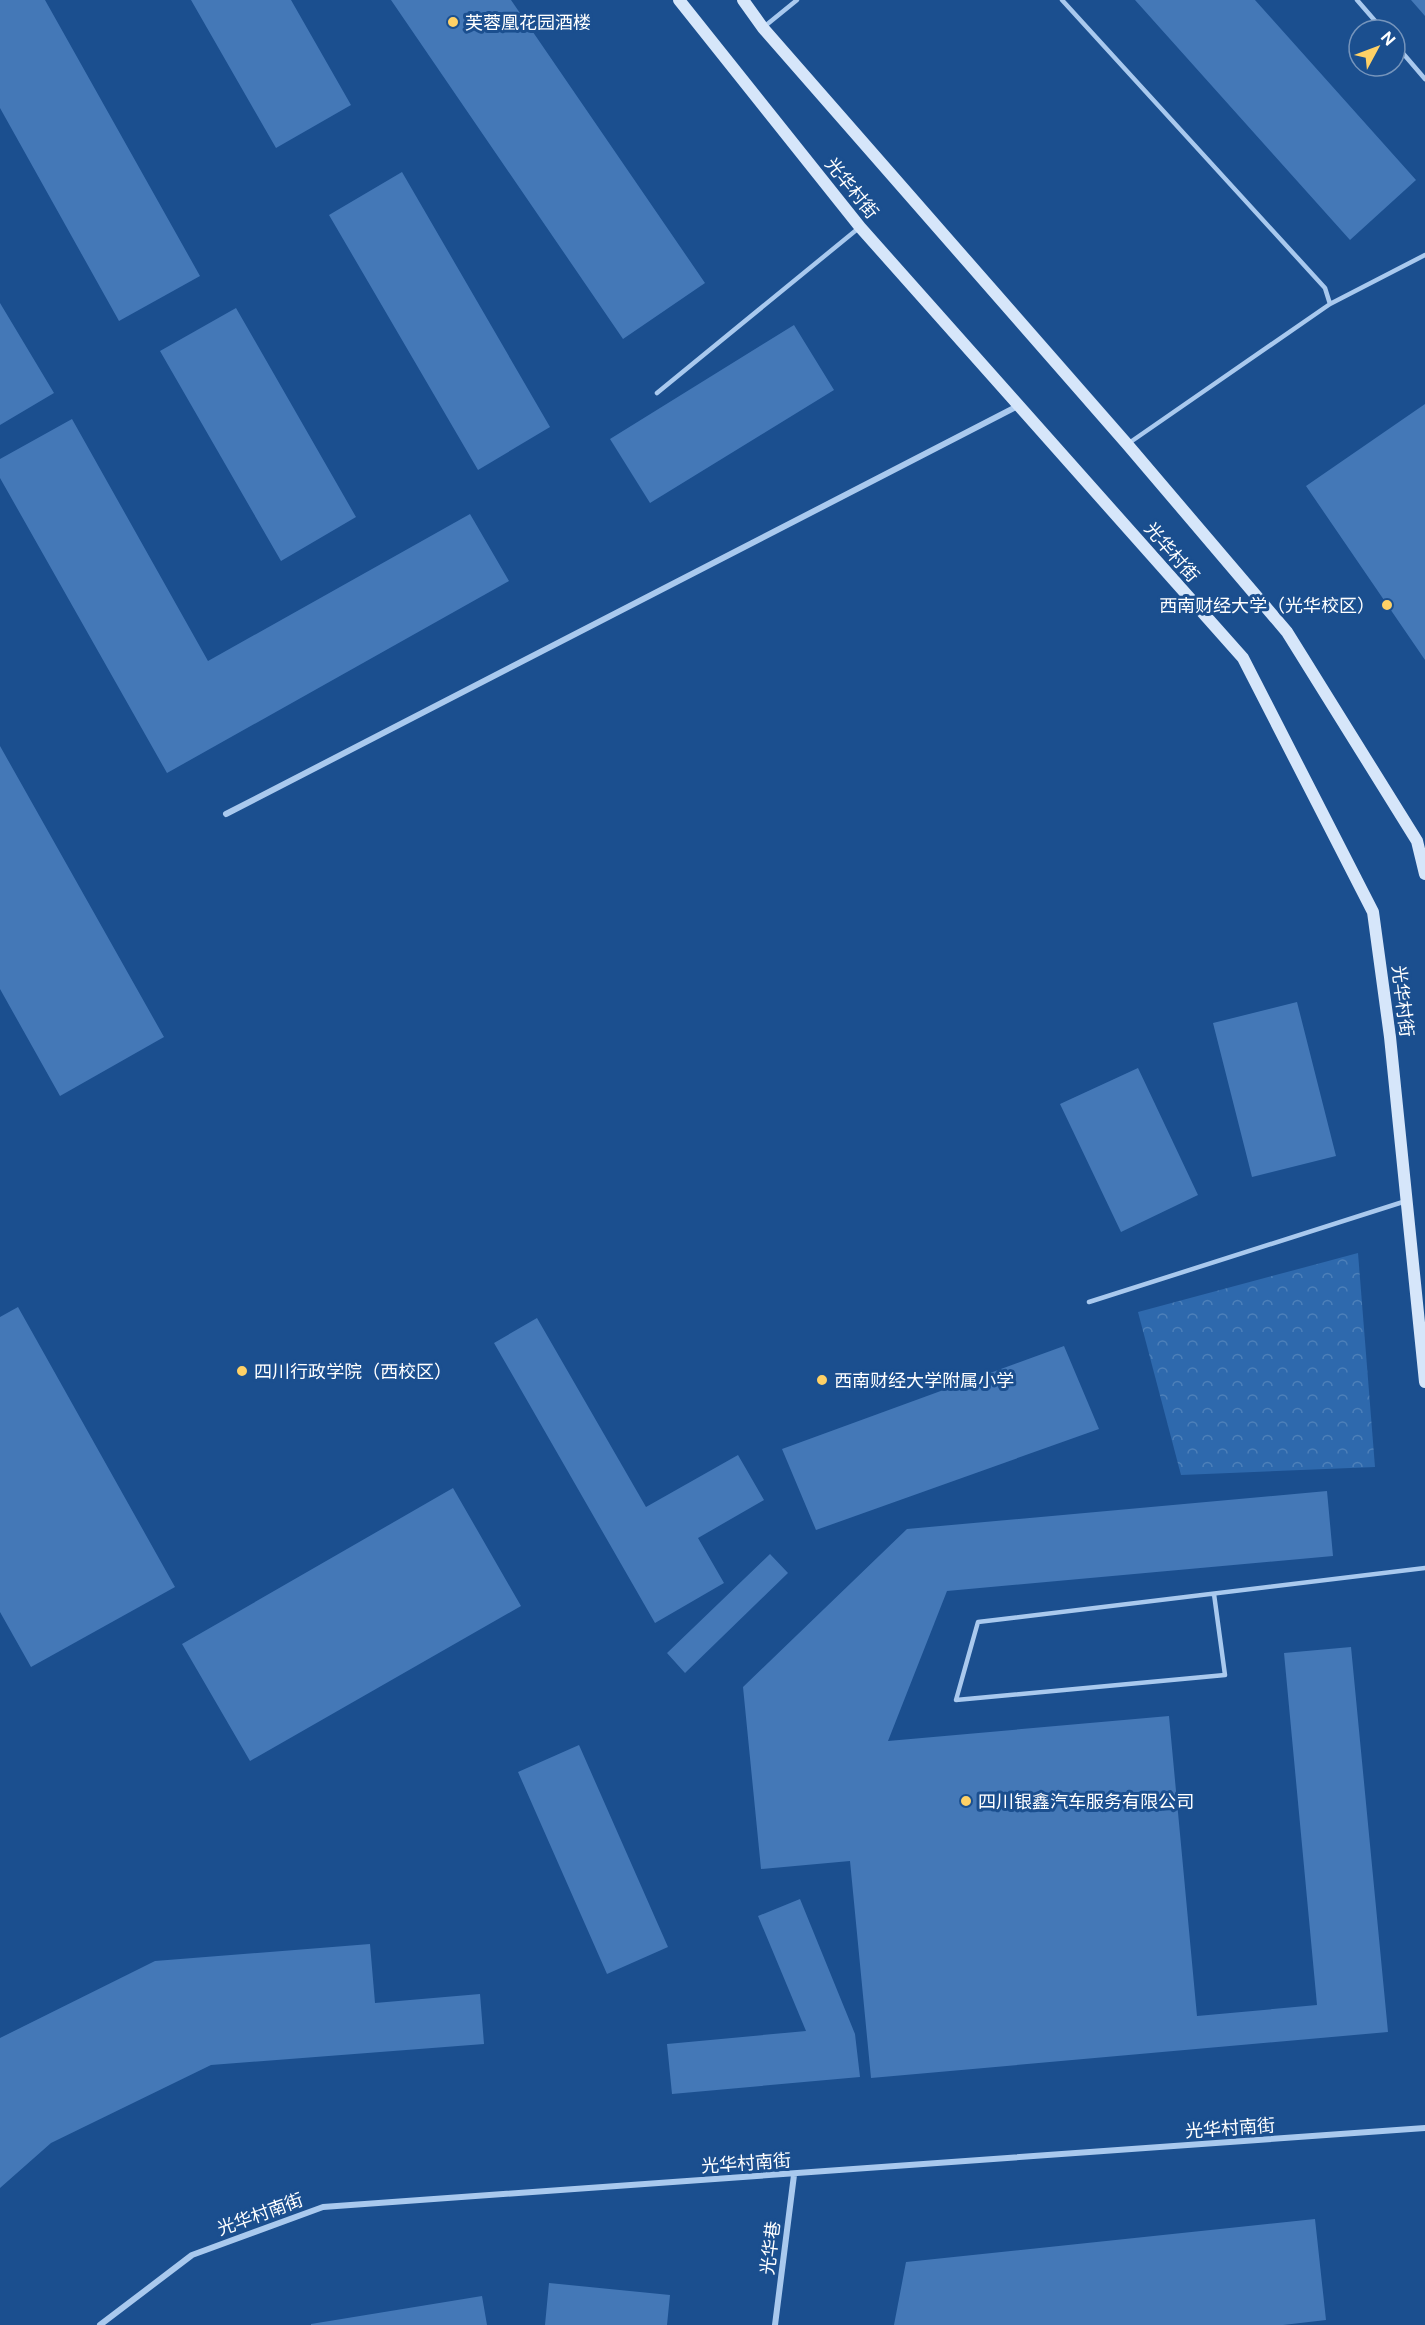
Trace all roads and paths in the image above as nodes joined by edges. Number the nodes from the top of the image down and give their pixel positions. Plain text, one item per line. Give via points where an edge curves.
1 (679, 0) edge
2 (743, 0) edge
3 (797, 0) edge
4 (1062, 0) edge
5 (1357, 0) edge
6 (1373, 18) edge
7 (763, 28) junction
8 (1407, 58) edge
9 (1425, 79) edge
10 (860, 227) junction
11 (1425, 255) edge
12 (1330, 304) junction
13 (657, 393) dead end
14 (1019, 406) junction
15 (1127, 444) junction
16 (226, 814) dead end
17 (1425, 874) edge
18 (1406, 1201) junction
19 (1089, 1302) dead end
20 (1425, 1382) edge
21 (1425, 1568) edge
22 (1214, 1594) junction
23 (1425, 2128) edge
24 (794, 2175) junction
25 (100, 2325) edge
26 (775, 2325) edge

1 - 10 main road, 光华村街
2 - 7 main road, 光华村街
3 - 7 lane
4 - 12 lane via 1325,288
5 - 6 lane
7 - 15 main road, 光华村街
8 - 9 lane
10 - 13 lane
10 - 14 main road, 光华村街
11 - 12 lane
12 - 15 lane
14 - 16 street
14 - 18 main road, 光华村街 via 1243,658 1373,912
15 - 17 main road, 光华村街 via 1287,632 1417,841
18 - 19 lane
18 - 20 main road, 光华村街
21 - 22 lane
22 - 22 lane via 978,1622 956,1700 1226,1675
23 - 24 street, 光华村南街
24 - 25 street, 光华村南街 via 323,2207 192,2255
24 - 26 street, 光华巷

